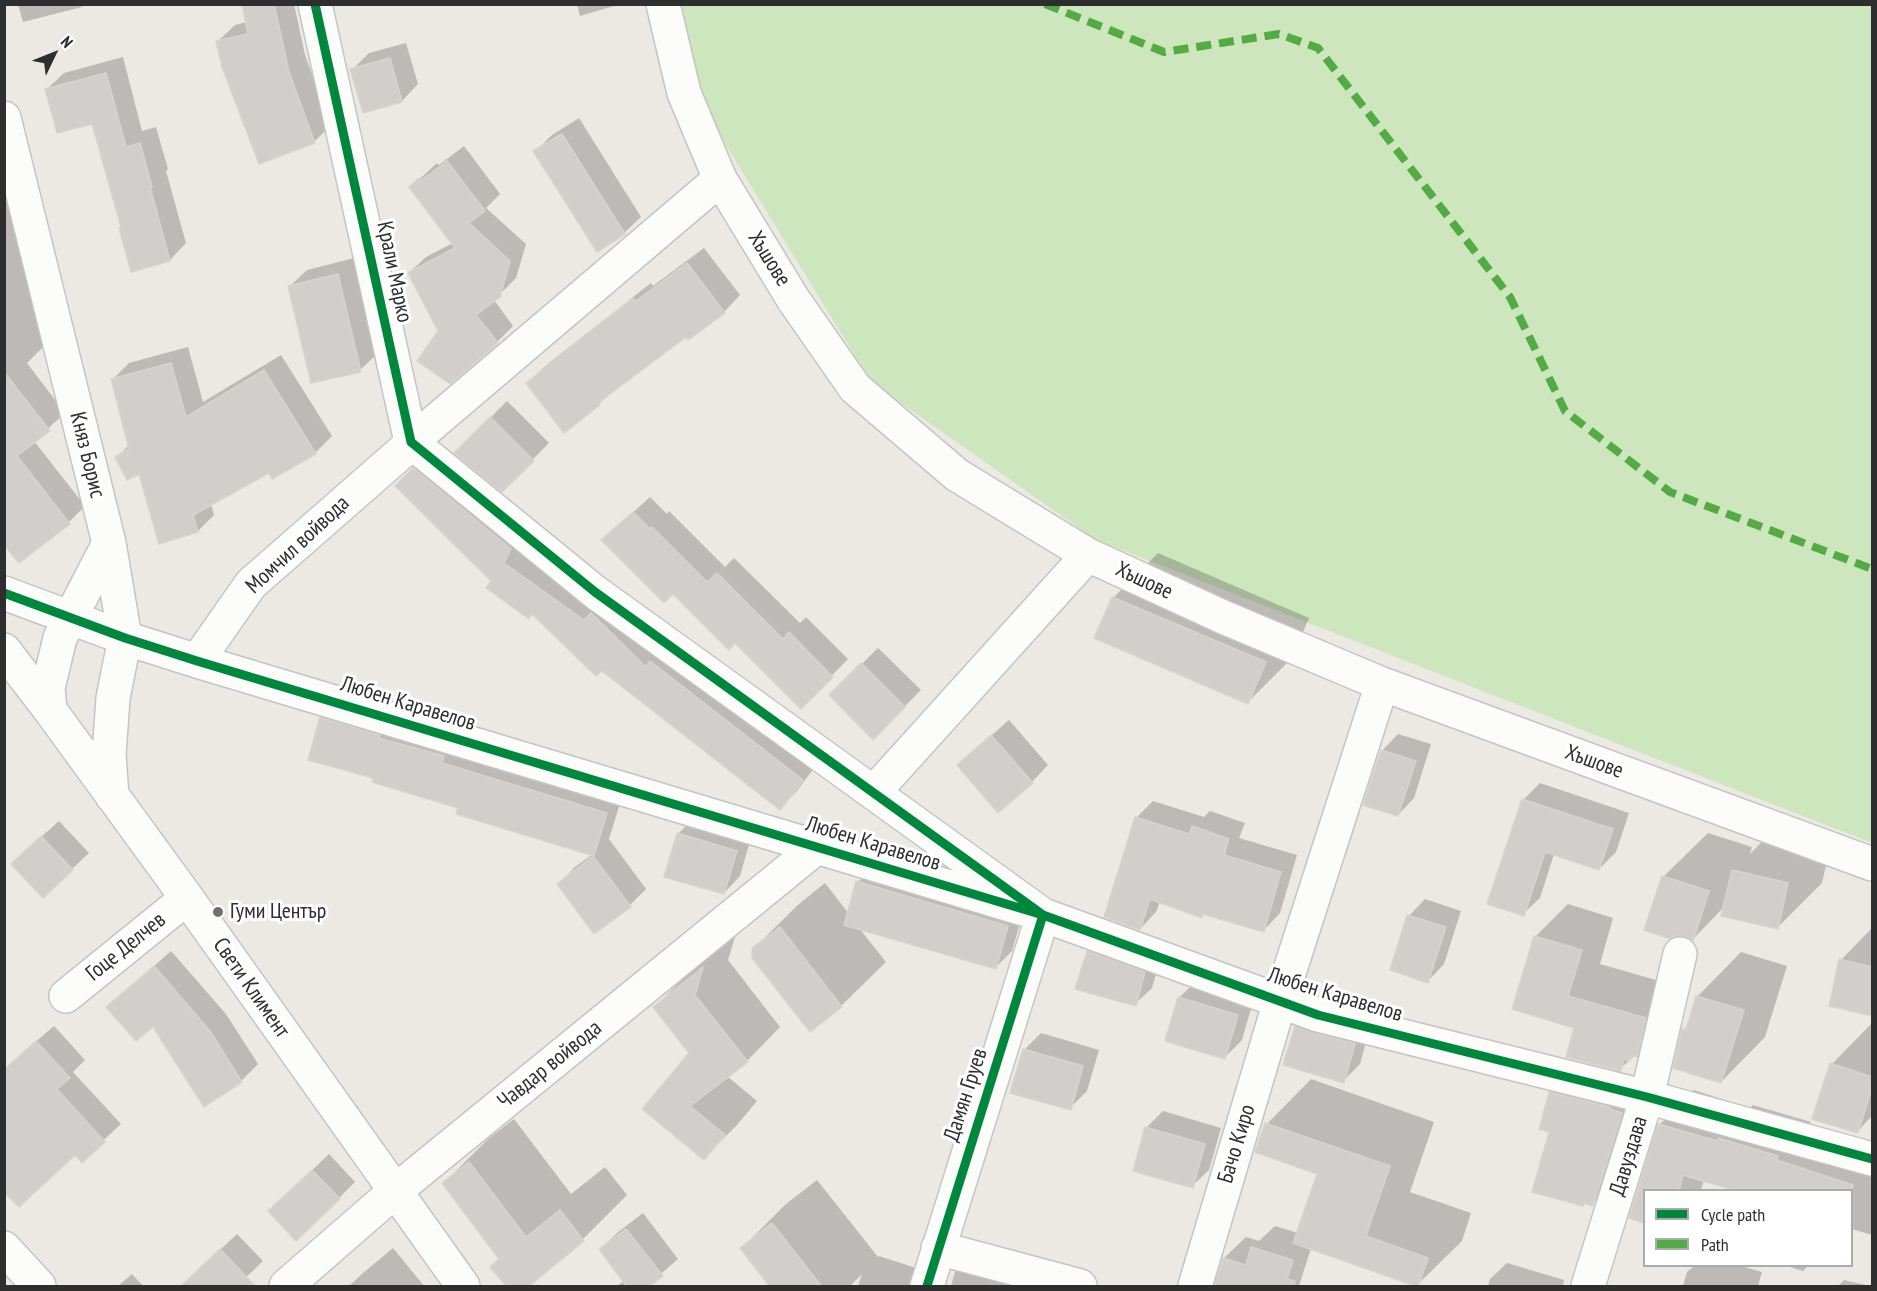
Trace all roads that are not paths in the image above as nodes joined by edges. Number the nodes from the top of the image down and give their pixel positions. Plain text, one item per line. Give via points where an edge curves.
1 (315, 4) edge
2 (663, 4) edge
3 (4, 118) edge
4 (720, 179) junction
5 (411, 442) junction
6 (109, 543) junction
7 (1088, 555) junction
8 (4, 593) edge
9 (70, 619) junction
10 (125, 638) junction
11 (4, 650) edge
12 (197, 661) junction
13 (1382, 684) junction
14 (50, 710) junction
15 (874, 792) junction
16 (112, 796) junction
17 (817, 847) junction
18 (1872, 864) edge
19 (187, 898) junction
20 (1043, 915) junction
21 (1680, 954) dead end
22 (66, 996) dead end
23 (1280, 1001) junction
24 (1647, 1096) junction
25 (1872, 1160) edge
26 (394, 1192) junction
27 (4, 1248) edge
28 (938, 1248) junction
29 (39, 1287) edge
30 (286, 1287) edge
31 (463, 1287) edge
32 (927, 1287) edge
33 (1080, 1287) edge
34 (1195, 1287) edge
35 (1588, 1287) edge

1 - 5 street, Крали Марко
2 - 4 street, Хъшове via 684,93
3 - 6 street, Княз Борис
4 - 5 street, Момчил войвода
4 - 7 street, Хъшове via 793,299 855,388 957,475
5 - 12 street, Момчил войвода via 251,584
5 - 15 street via 595,592
6 - 9 street
6 - 10 street, Княз Борис
7 - 13 street, Хъшове
7 - 15 street
8 - 9 street, Любен Каравелов
9 - 10 street, Любен Каравелов
9 - 14 street via 53,658 48,688
10 - 12 street, Любен Каравелов
10 - 16 street, Княз Борис via 113,698 109,755
11 - 14 street, Свети Климент
12 - 17 street, Любен Каравелов
13 - 18 street, Хъшове
13 - 23 street, Бачо Киро
14 - 16 street, Свети Климент
15 - 20 street
16 - 19 street, Свети Климент
17 - 20 street, Любен Каравелов
17 - 26 street, Чавдар войвода
19 - 22 street, Гоце Делчев
19 - 26 street, Свети Климент
20 - 23 street, Любен Каравелов
20 - 28 street, Дамян Груев
21 - 24 street, Давуздава
23 - 24 street, Любен Каравелов via 1318,1015
23 - 34 street, Бачо Киро
24 - 25 street, Любен Каравелов
24 - 35 street, Давуздава
26 - 30 street, Чавдар войвода
26 - 31 street, Свети Климент
27 - 29 street
28 - 32 street, Дамян Груев
28 - 33 street

